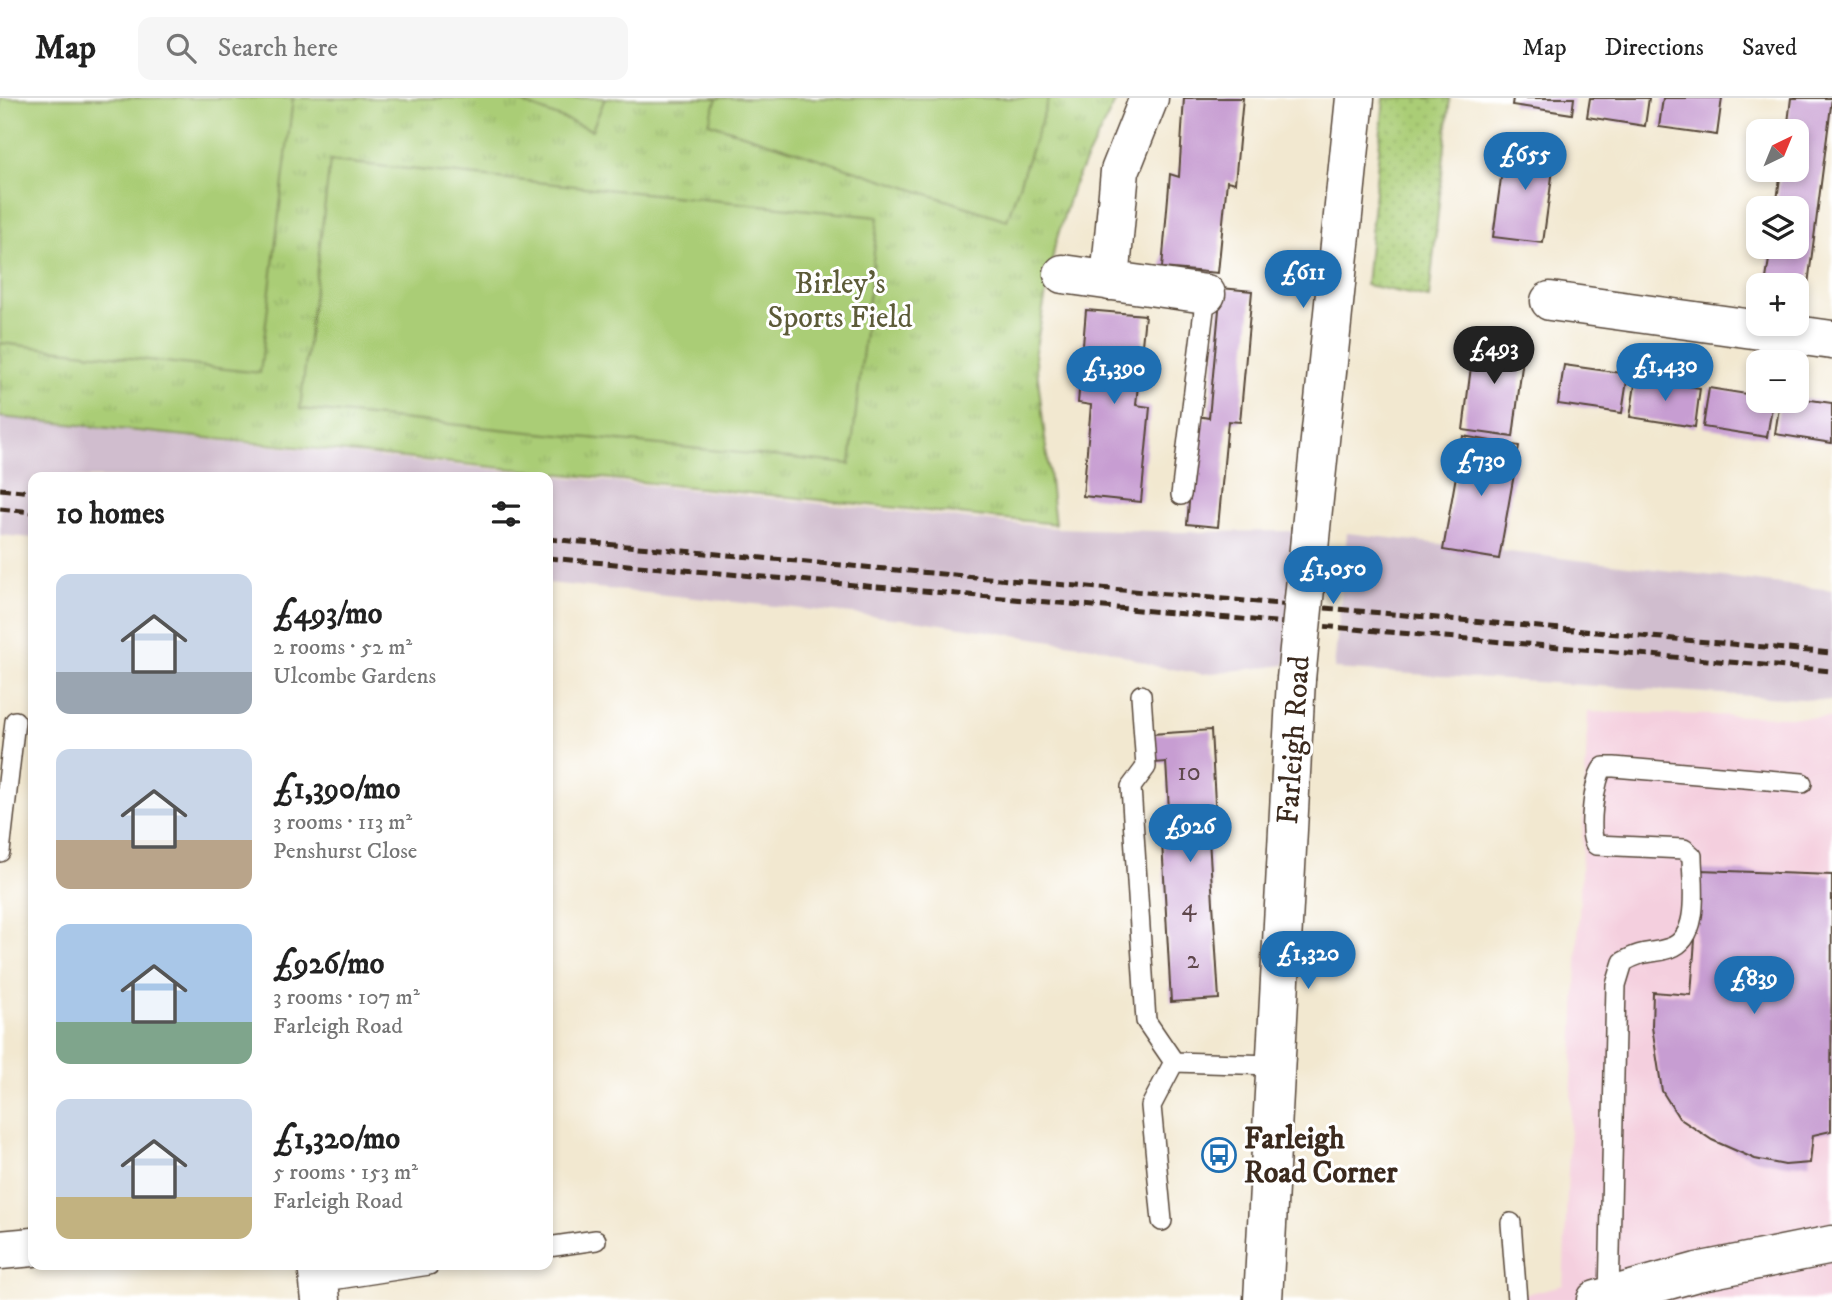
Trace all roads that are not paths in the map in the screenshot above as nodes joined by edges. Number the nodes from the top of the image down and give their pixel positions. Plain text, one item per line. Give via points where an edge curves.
1 (1149, 98) edge
2 (1355, 98) edge
3 (1063, 274) dead end
4 (1110, 281) junction
5 (1206, 294) joint
6 (1550, 301) dead end
7 (1832, 340) edge
8 (1181, 495) dead end
9 (1141, 695) dead end
10 (15, 721) dead end
11 (1802, 783) dead end
12 (0, 852) edge
13 (1174, 1062) junction
14 (1274, 1065) junction
15 (1162, 1221) dead end
16 (1511, 1223) dead end
17 (596, 1240) dead end
18 (1832, 1245) edge
19 (553, 1246) edge
20 (28, 1247) edge
21 (0, 1250) edge
22 (379, 1270) edge
23 (318, 1276) edge
24 (1602, 1298) edge
25 (1262, 1300) edge
26 (1517, 1300) edge

1 - 4 street via 1120,171
2 - 14 street, Farleigh Road, bridge via 1296,679
3 - 4 street
4 - 5 street
5 - 8 lane
6 - 7 street
9 - 13 lane via 1146,767 1131,787 1146,1021
10 - 12 lane
11 - 24 lane via 1614,767 1604,767 1596,777 1591,834 1596,845 1684,849 1692,856 1689,927 1679,943 1640,952 1623,962 1616,985
13 - 14 lane
13 - 15 lane via 1151,1106
14 - 25 street, Farleigh Road
16 - 26 lane
17 - 19 lane
18 - 24 street via 1697,1272
20 - 21 street
22 - 23 lane

